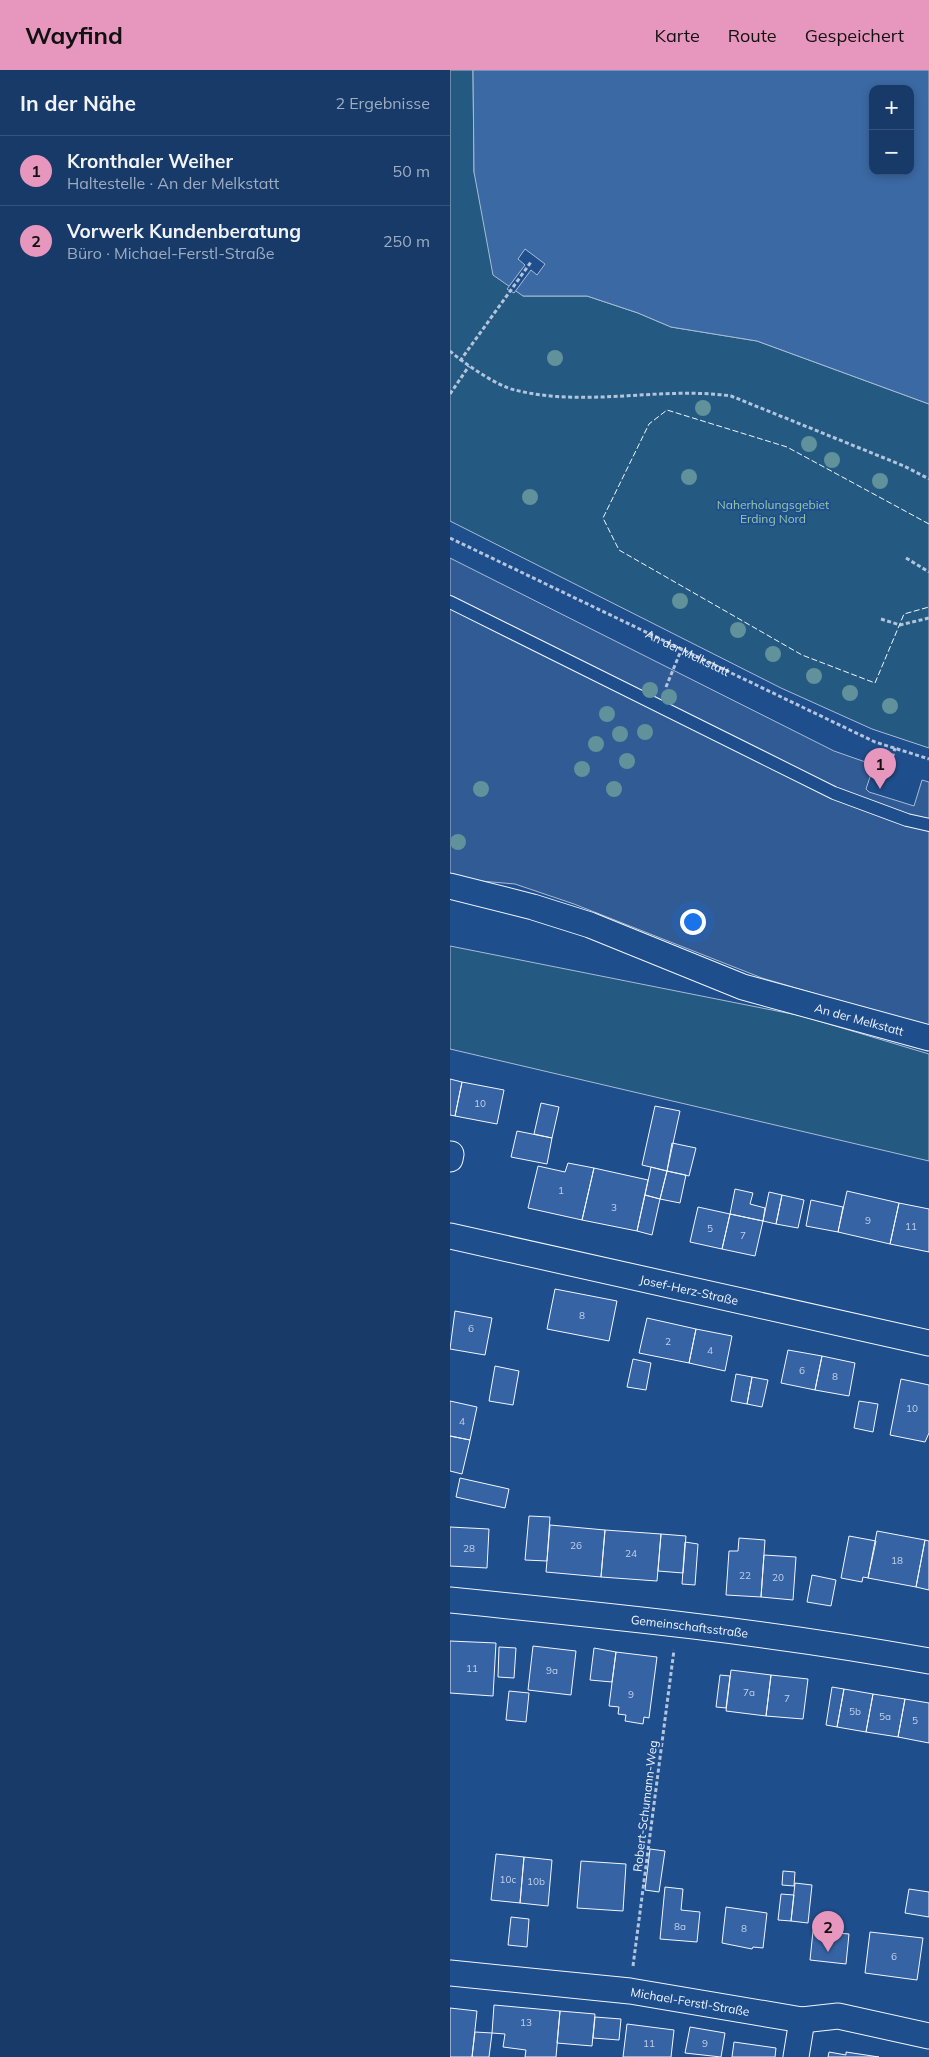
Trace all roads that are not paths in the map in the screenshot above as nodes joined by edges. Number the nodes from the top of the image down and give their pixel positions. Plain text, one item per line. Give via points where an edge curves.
1 (450, 602) edge
2 (929, 825) edge
3 (450, 886) edge
4 (929, 1038) edge
5 (450, 1236) edge
6 (929, 1342) edge
7 (450, 1600) edge
8 (929, 1661) edge
9 (450, 1973) edge
10 (802, 2020) junction
11 (929, 2036) edge
12 (796, 2057) edge

1 - 2 lane via 834,793
3 - 4 street, An der Melkstatt via 534,907 590,926 742,987
5 - 6 street, Josef-Herz-Straße
7 - 8 street, Gemeinschaftsstraße via 677,1623 844,1645
9 - 10 street, Michael-Ferstl-Straße via 630,1991
10 - 11 street, Michael-Ferstl-Straße via 838,2016
10 - 12 street

